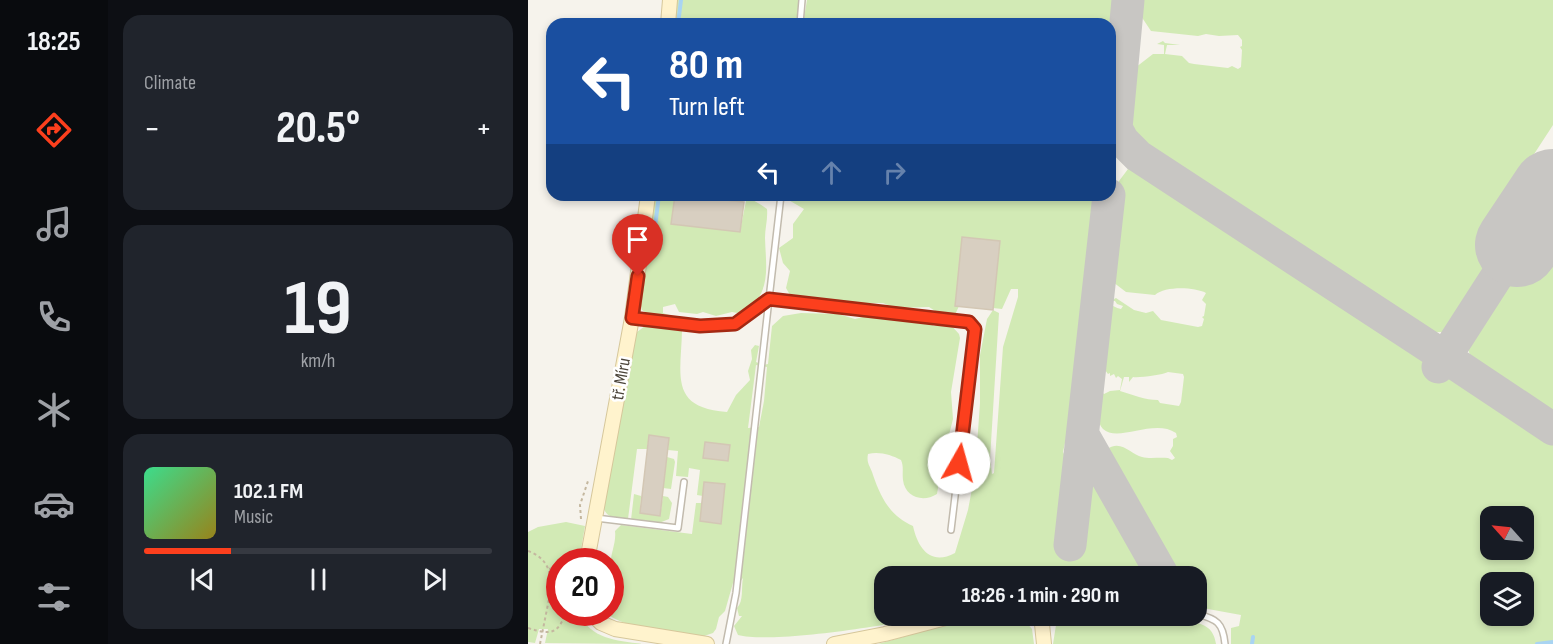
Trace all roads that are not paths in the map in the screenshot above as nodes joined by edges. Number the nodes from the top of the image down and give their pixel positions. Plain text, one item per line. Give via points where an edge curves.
1 (670, 0) edge
2 (802, 0) edge
3 (668, 18) edge
4 (800, 18) edge
5 (647, 201) edge
6 (780, 201) edge
7 (769, 299) junction
8 (632, 318) junction
9 (684, 482) dead end
10 (595, 518) junction
11 (951, 530) dead end
12 (589, 548) edge
13 (1207, 617) edge
14 (608, 626) edge
15 (915, 626) edge
16 (1042, 626) edge
17 (1044, 643) edge
18 (707, 644) edge
19 (726, 644) edge
20 (834, 644) edge
21 (1225, 644) edge

1 - 3 main road
2 - 4 lane
5 - 8 main road, tř. Míru
6 - 7 lane
7 - 8 lane via 735,324 700,326
7 - 11 lane via 969,322 975,329
7 - 19 lane via 736,593
8 - 10 main road, tř. Míru
9 - 10 lane via 678,528
10 - 12 main road, tř. Míru
13 - 21 lane via 1220,624
14 - 18 main road
15 - 20 main road
16 - 17 main road

